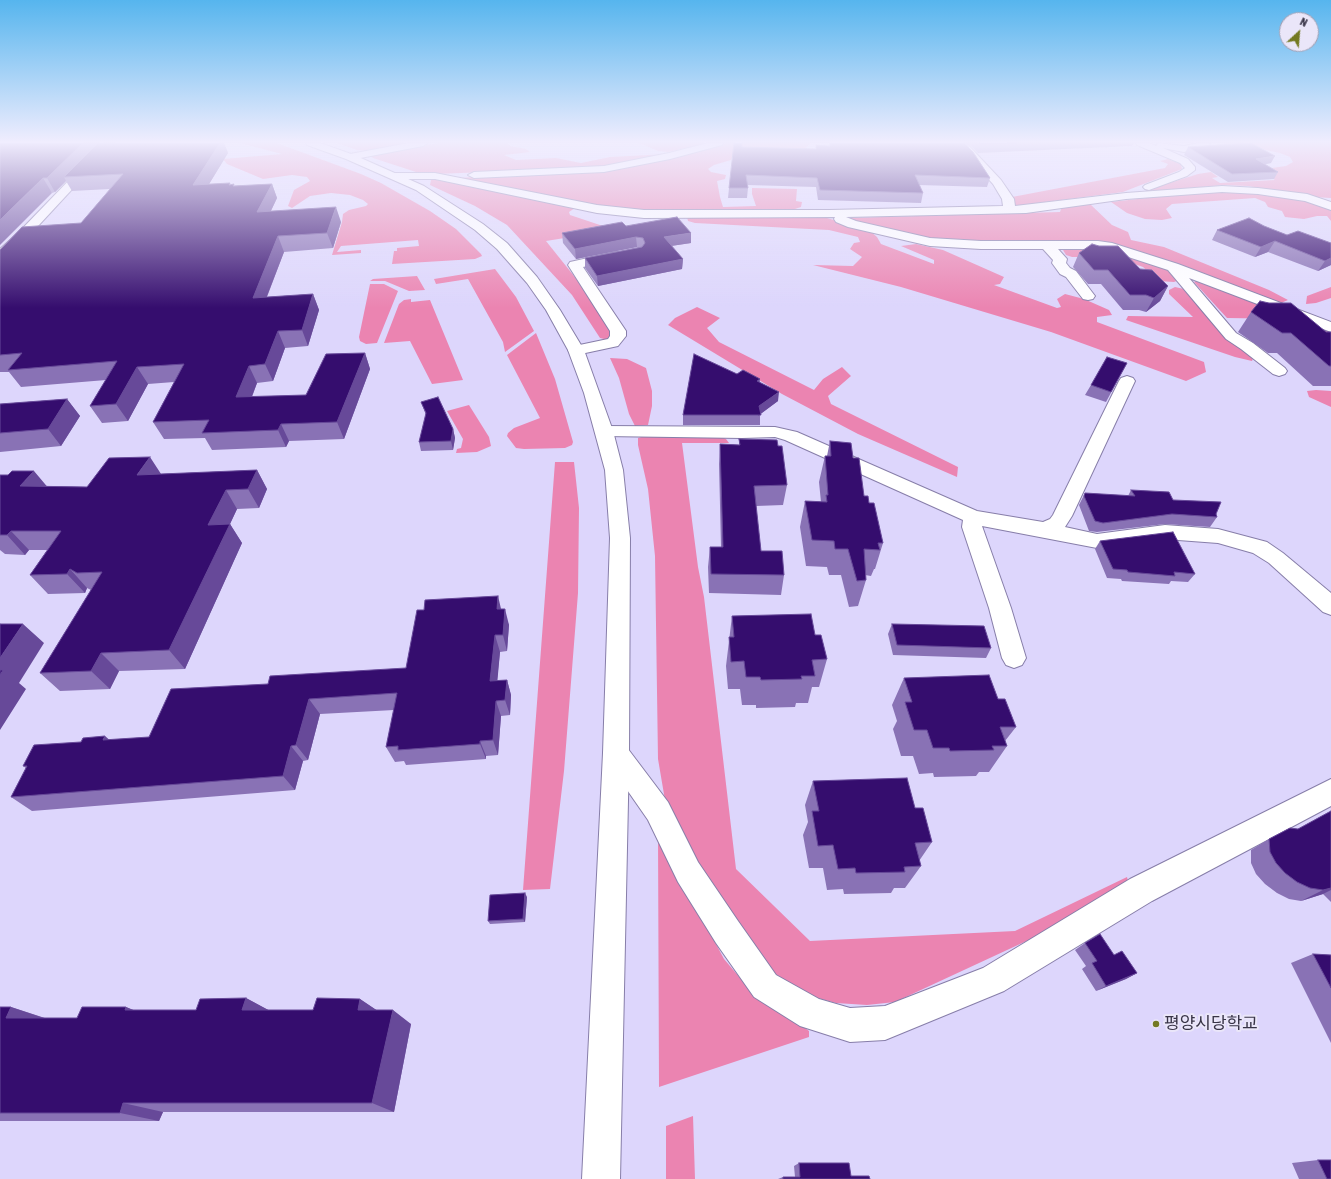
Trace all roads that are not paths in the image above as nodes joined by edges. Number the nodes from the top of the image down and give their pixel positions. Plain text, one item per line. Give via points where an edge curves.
1 (58, 198) edge
2 (436, 198) edge
3 (547, 198) edge
4 (1008, 198) edge
5 (1110, 198) edge
6 (1307, 198) edge
7 (1331, 206) edge
8 (1009, 209) junction
9 (829, 214) junction
10 (1047, 244) junction
11 (630, 253) edge
12 (0, 256) edge
13 (1173, 267) junction
14 (1088, 296) dead end
15 (1331, 327) edge
16 (576, 350) junction
17 (1279, 371) dead end
18 (1127, 381) dead end
19 (604, 431) junction
20 (973, 517) junction
21 (1045, 530) junction
22 (1331, 606) edge
23 (1014, 658) dead end
24 (616, 753) junction
25 (1331, 792) edge
26 (601, 1179) edge

1 - 12 street
2 - 16 street via 480,227 502,246 554,310
3 - 9 street via 623,213
4 - 8 street
5 - 8 street
6 - 7 street
8 - 9 street
9 - 10 street via 852,224 930,242
10 - 13 street via 1112,247
10 - 14 street via 1060,259 1059,263 1072,274
11 - 16 street via 575,265 618,331 613,343
13 - 15 street
13 - 17 street via 1231,336
16 - 19 street
18 - 21 street via 1060,520
19 - 20 street via 775,432 803,441
19 - 24 street via 614,470 620,538
20 - 21 street
20 - 23 street via 972,527
21 - 22 street via 1097,541 1165,532 1218,536 1260,547
24 - 25 street via 658,811 688,872 765,986 812,1014 850,1024 885,1023 993,980 1141,890
24 - 26 street

